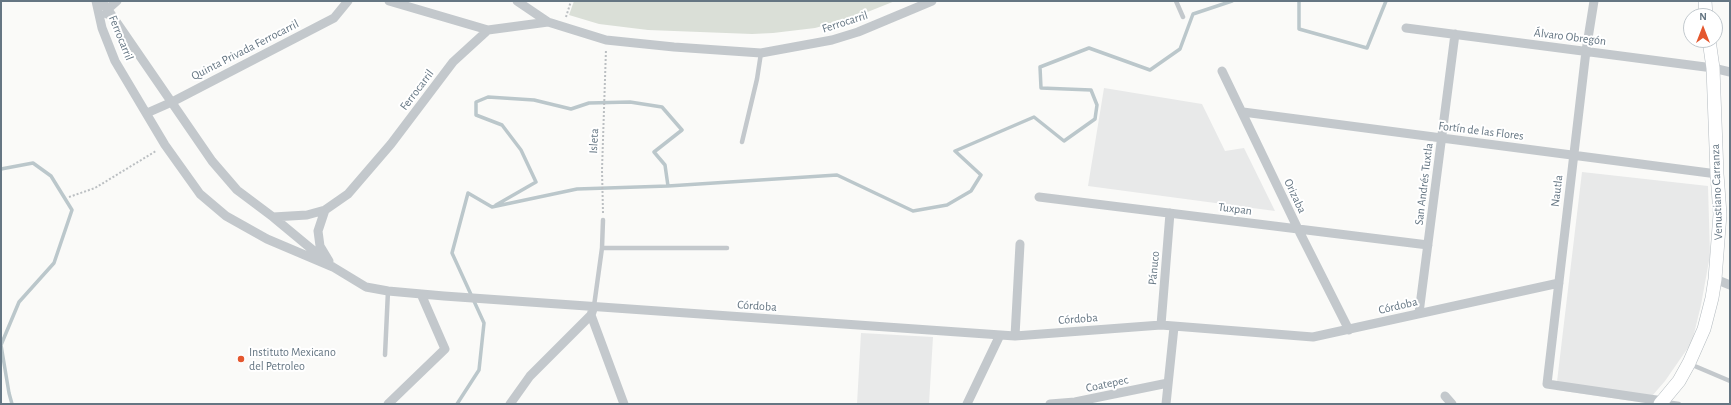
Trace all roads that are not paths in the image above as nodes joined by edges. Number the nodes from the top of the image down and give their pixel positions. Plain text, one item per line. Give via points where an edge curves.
1 (96, 1) edge
2 (102, 1) edge
3 (116, 1) edge
4 (348, 1) edge
5 (389, 1) edge
6 (517, 1) edge
7 (932, 1) edge
8 (1176, 1) edge
9 (1594, 1) edge
10 (108, 9) junction
11 (1183, 17) dead end
12 (548, 22) junction
13 (102, 28) junction
14 (1406, 28) dead end
15 (488, 30) junction
16 (1455, 34) junction
17 (1710, 48) edge
18 (1586, 51) junction
19 (761, 53) junction
20 (1713, 68) junction
21 (1222, 71) dead end
22 (1730, 72) edge
23 (172, 102) junction
24 (1243, 112) junction
25 (147, 113) junction
26 (1442, 138) junction
27 (742, 142) dead end
28 (1574, 155) junction
29 (1717, 178) junction
30 (1730, 192) edge
31 (1039, 197) dead end
32 (325, 210) junction
33 (1170, 213) junction
34 (1725, 215) edge
35 (273, 217) junction
36 (603, 220) road end
37 (1298, 229) junction
38 (1020, 244) dead end
39 (1428, 245) junction
40 (602, 248) junction
41 (727, 248) dead end
42 (333, 267) junction
43 (1715, 279) junction
44 (1559, 283) junction
45 (1730, 285) edge
46 (388, 291) junction
47 (421, 294) junction
48 (514, 301) joint
49 (592, 311) junction
50 (1419, 313) junction
51 (1161, 325) junction
52 (1174, 327) junction
53 (1349, 330) junction
54 (1000, 335) junction
55 (1015, 336) junction
56 (385, 355) dead end
57 (1689, 363) junction
58 (1730, 381) edge
59 (1168, 383) junction
60 (1445, 396) dead end
61 (1662, 403) edge
62 (388, 404) edge
63 (510, 404) edge
64 (624, 404) edge
65 (967, 404) edge
66 (1050, 404) edge
67 (1166, 404) edge
68 (1452, 404) edge
69 (1679, 404) edge

1 - 13 street, Ferrocarril
2 - 10 street, Ferrocarril
3 - 10 street
4 - 23 street, Quinta Privada Ferrocarril via 334,18
5 - 15 street
6 - 12 street, Ferrocarril
7 - 19 street, Ferrocarril via 832,40
8 - 11 lane
9 - 18 street, Nautla
10 - 13 street
10 - 23 street, Ferrocarril
12 - 15 street, Ferrocarril
12 - 19 street, Ferrocarril via 606,40
13 - 25 street, Ferrocarril via 115,61
14 - 16 street, Álvaro Obregón
15 - 32 street, Ferrocarril via 453,62 391,144 348,194
16 - 18 street, Álvaro Obregón
16 - 26 street, San Andrés Tuxtla
17 - 20 main road, Venustiano Carranza
18 - 20 street, Álvaro Obregón
18 - 28 street, Nautla
19 - 27 lane
20 - 22 street, Álvaro Obregón
20 - 29 main road, Venustiano Carranza
21 - 24 street, Orizaba
23 - 25 street, Quinta Privada Ferrocarril
23 - 35 street, Ferrocarril via 212,161 237,190
24 - 26 street, Fortín de las Flores
24 - 37 street, Orizaba
25 - 42 street, Ferrocarril via 165,145 200,194 226,216 267,239
26 - 28 street, Fortín de las Flores
26 - 39 street, San Andrés Tuxtla
28 - 29 street, Fortín de las Flores
28 - 44 street, Nautla
29 - 30 main road
29 - 34 main road, Venustiano Carranza
31 - 33 street, Tuxpan
32 - 35 street, Ferrocarril via 307,215
32 - 42 street, Ferrocarril via 318,231 320,246
33 - 37 street, Tuxpan
33 - 51 street, Pánuco
34 - 43 main road, Venustiano Carranza
35 - 42 street, Ferrocarril
36 - 40 lane
37 - 39 street, Tuxpan
37 - 53 street, Orizaba
38 - 55 street
39 - 50 street, San Andrés Tuxtla
40 - 41 lane
40 - 49 lane
42 - 46 street, Ferrocarril via 366,287
43 - 45 street
43 - 57 main road, Venustiano Carranza via 1704,329
44 - 50 street, Córdoba
44 - 61 street, Nautla via 1547,384
46 - 47 street, Ferrocarril
46 - 56 lane
47 - 48 street, Ferrocarril
47 - 62 street via 445,349
48 - 49 street, Córdoba
49 - 54 street, Córdoba
49 - 63 street via 530,376
49 - 64 street
50 - 53 street, Córdoba
51 - 52 street, Córdoba
51 - 55 street, Córdoba
52 - 53 street, Córdoba via 1313,337
52 - 59 street
54 - 55 street, Córdoba
54 - 65 street
57 - 58 lane
57 - 61 main road, Venustiano Carranza
59 - 66 street, Coatepec via 1075,402
59 - 67 street
60 - 68 street
61 - 69 lane

